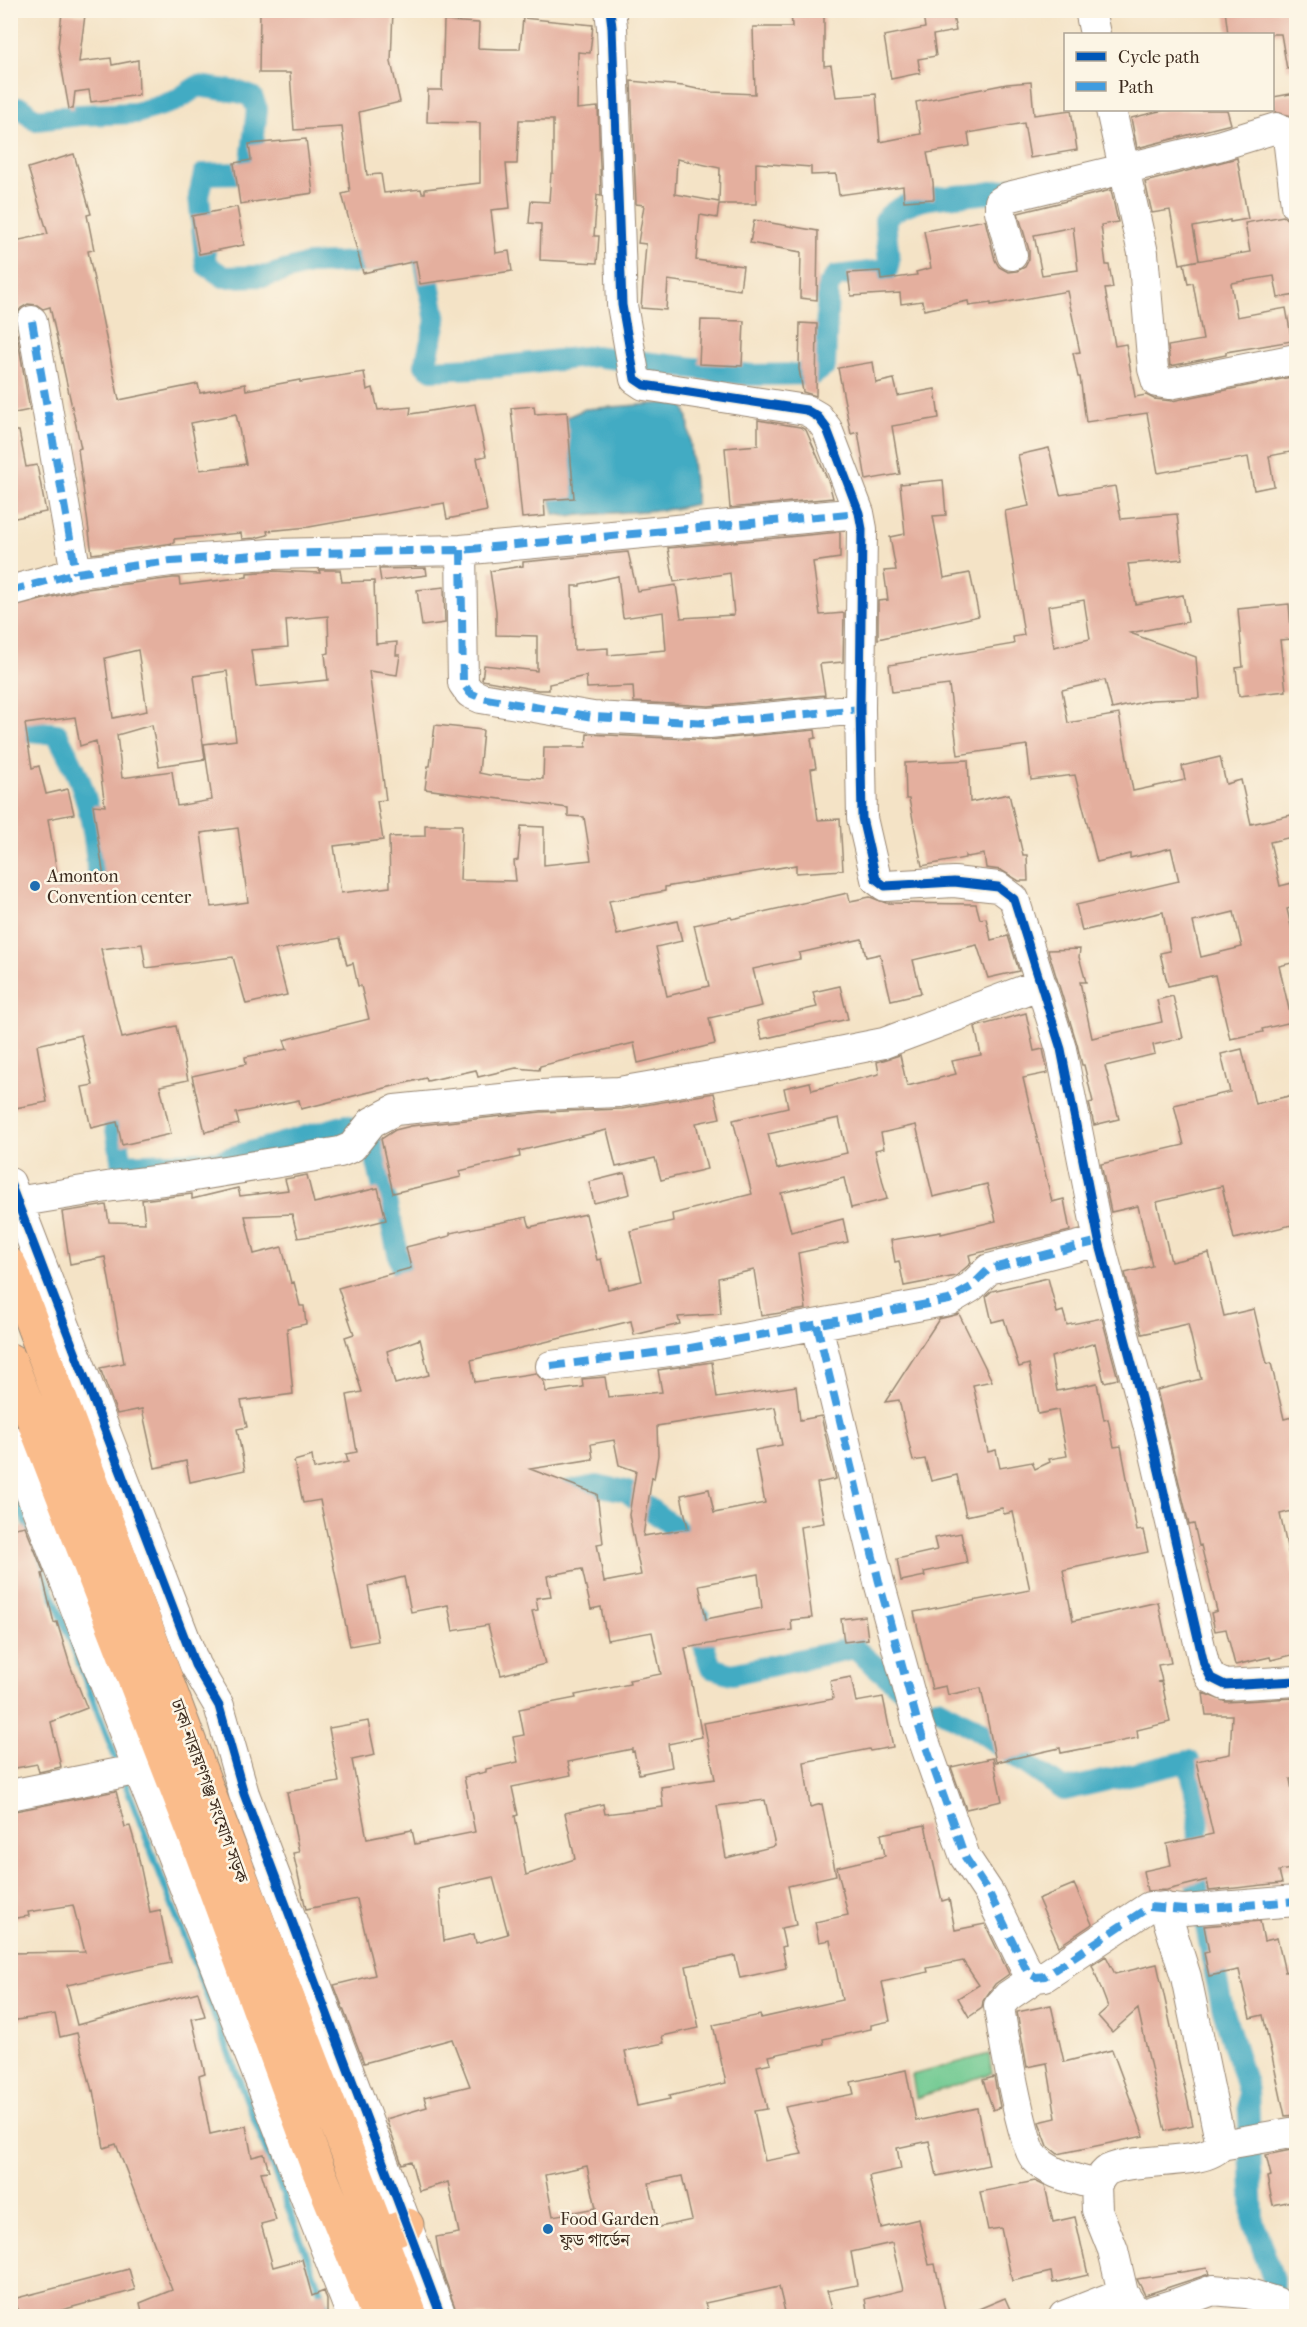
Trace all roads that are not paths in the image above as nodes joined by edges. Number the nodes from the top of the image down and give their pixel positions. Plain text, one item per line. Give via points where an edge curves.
1 (610, 10) edge
2 (1090, 10) edge
3 (1095, 33) edge
4 (1111, 111) edge
5 (1123, 168) junction
6 (1296, 205) edge
7 (1012, 255) dead end
8 (32, 321) dead end
9 (1296, 359) edge
10 (859, 513) junction
11 (461, 550) junction
12 (76, 573) junction
13 (10, 591) edge
14 (860, 709) junction
15 (1041, 984) junction
16 (13, 1196) edge
17 (1099, 1241) junction
18 (10, 1265) edge
19 (817, 1325) junction
20 (10, 1360) edge
21 (551, 1366) dead end
22 (10, 1440) edge
23 (1296, 1681) edge
24 (140, 1770) junction
25 (10, 1795) edge
26 (1296, 1901) edge
27 (1174, 1908) junction
28 (1036, 1977) junction
29 (1296, 2132) edge
30 (1225, 2144) junction
31 (1096, 2185) junction
32 (366, 2240) junction
33 (1124, 2293) junction
34 (1278, 2309) edge
35 (352, 2316) edge
36 (378, 2316) edge
37 (411, 2316) edge
38 (441, 2316) edge
39 (1064, 2316) edge

1 - 10 street via 622,305 635,379 644,385 806,410 818,417 827,429
2 - 3 street
4 - 5 street
5 - 6 street via 1276,128 1288,137
5 - 7 street via 1000,202
5 - 9 street via 1143,253 1157,381 1169,384
8 - 12 street
10 - 11 street
10 - 14 street
11 - 12 street via 271,554
11 - 14 street via 463,683 470,693 481,698 593,717 709,723
12 - 13 street
14 - 15 street via 862,818 876,879 885,886 954,882 998,887 1014,899
15 - 16 street via 884,1043 619,1092 540,1095 395,1110 372,1122 352,1147 340,1152 188,1177
15 - 17 street via 1061,1049
16 - 32 street via 195,1665 219,1706
17 - 19 street via 989,1269 971,1287 949,1300
17 - 23 street via 1149,1428 1204,1664 1211,1678 1225,1685
18 - 32 main road, ঢাকা-নারায়ণগঞ্জ সংযোগ সড়ক via 231,1852
19 - 21 street via 685,1349
19 - 28 street via 918,1724 965,1857 989,1893 1028,1973
20 - 32 main road, ঢাকা-নারায়ণগঞ্জ সংযোগ সড়ক via 200,1849 318,2169
22 - 24 street
24 - 25 street
24 - 32 street
26 - 27 street
27 - 28 street via 1149,1907 1046,1976
27 - 30 street
28 - 31 street via 999,2006 1032,2156 1051,2172
29 - 30 street
30 - 31 street via 1216,2151 1189,2158 1139,2162 1106,2171
31 - 33 street via 1097,2210
32 - 35 street
32 - 36 main road, ঢাকা-নারায়ণগঞ্জ সংযোগ সড়ক
32 - 37 main road, ঢাকা-নারায়ণগঞ্জ সংযোগ সড়ক
32 - 38 street
33 - 34 street via 1139,2314 1213,2290 1246,2293
33 - 39 street

